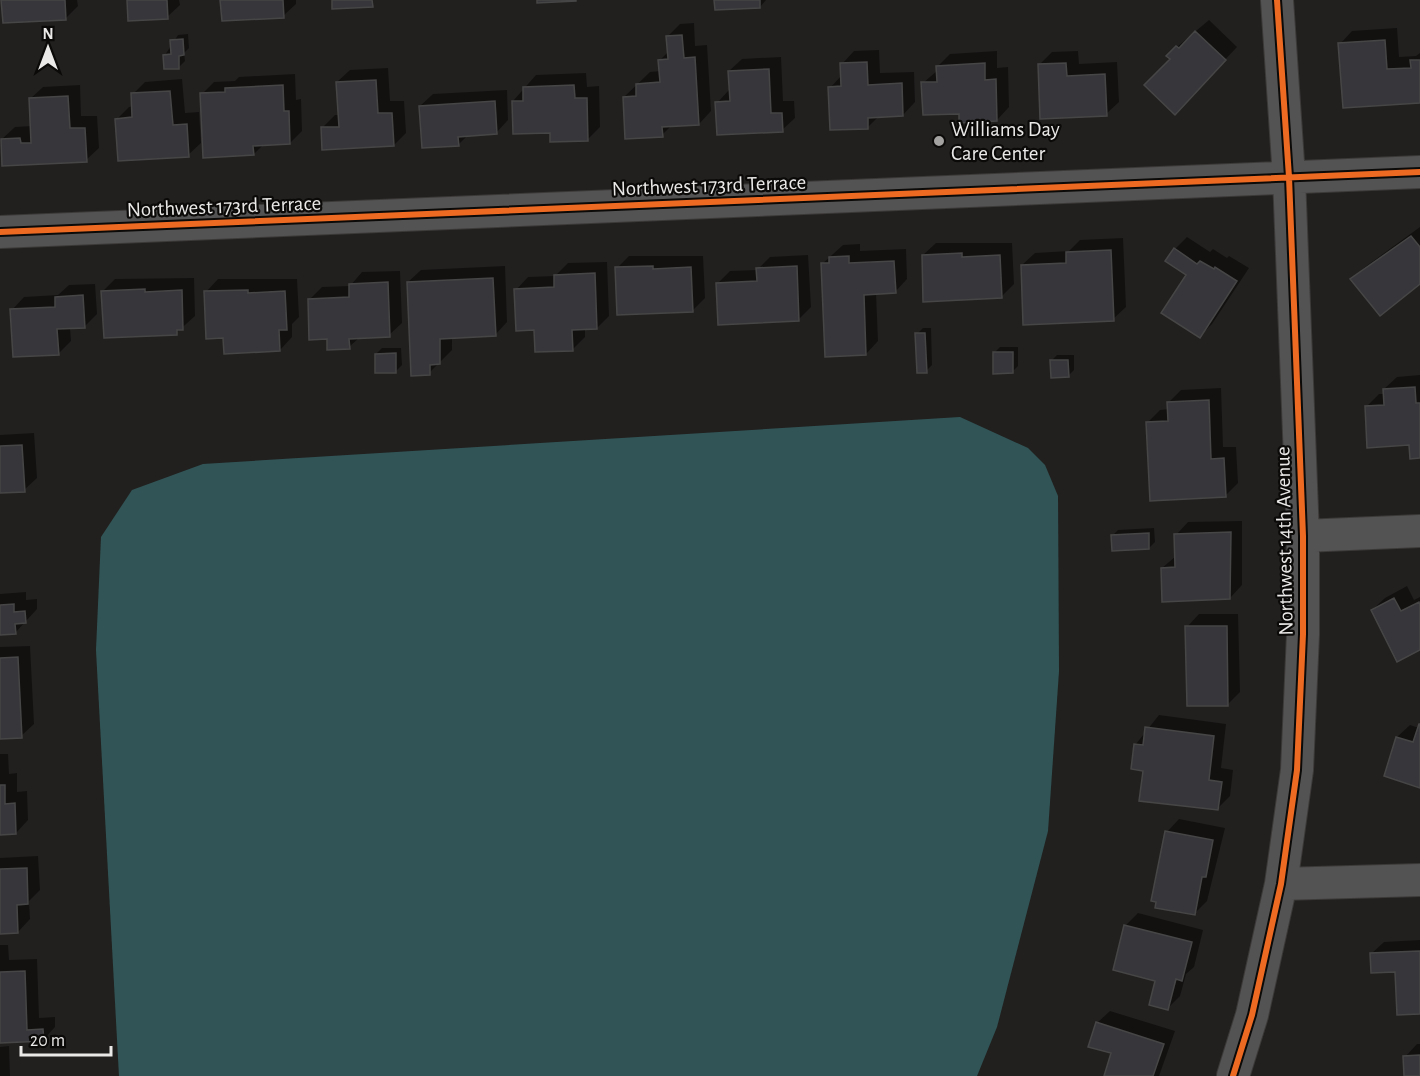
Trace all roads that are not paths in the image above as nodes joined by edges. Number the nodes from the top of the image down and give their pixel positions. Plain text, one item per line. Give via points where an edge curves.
1 (1277, 0) edge
2 (1420, 171) edge
3 (1289, 177) junction
4 (0, 232) edge
5 (1420, 531) edge
6 (1303, 536) junction
7 (1420, 879) edge
8 (1281, 884) junction
9 (1233, 1076) edge

1 - 3 street, Northwest 14th Avenue
2 - 3 street, Northwest 173rd Terrace
3 - 4 street, Northwest 173rd Terrace
3 - 6 street, Northwest 14th Avenue
5 - 6 street
6 - 8 street, Northwest 14th Avenue via 1297,770
7 - 8 street
8 - 9 street, Northwest 14th Avenue via 1252,1015

